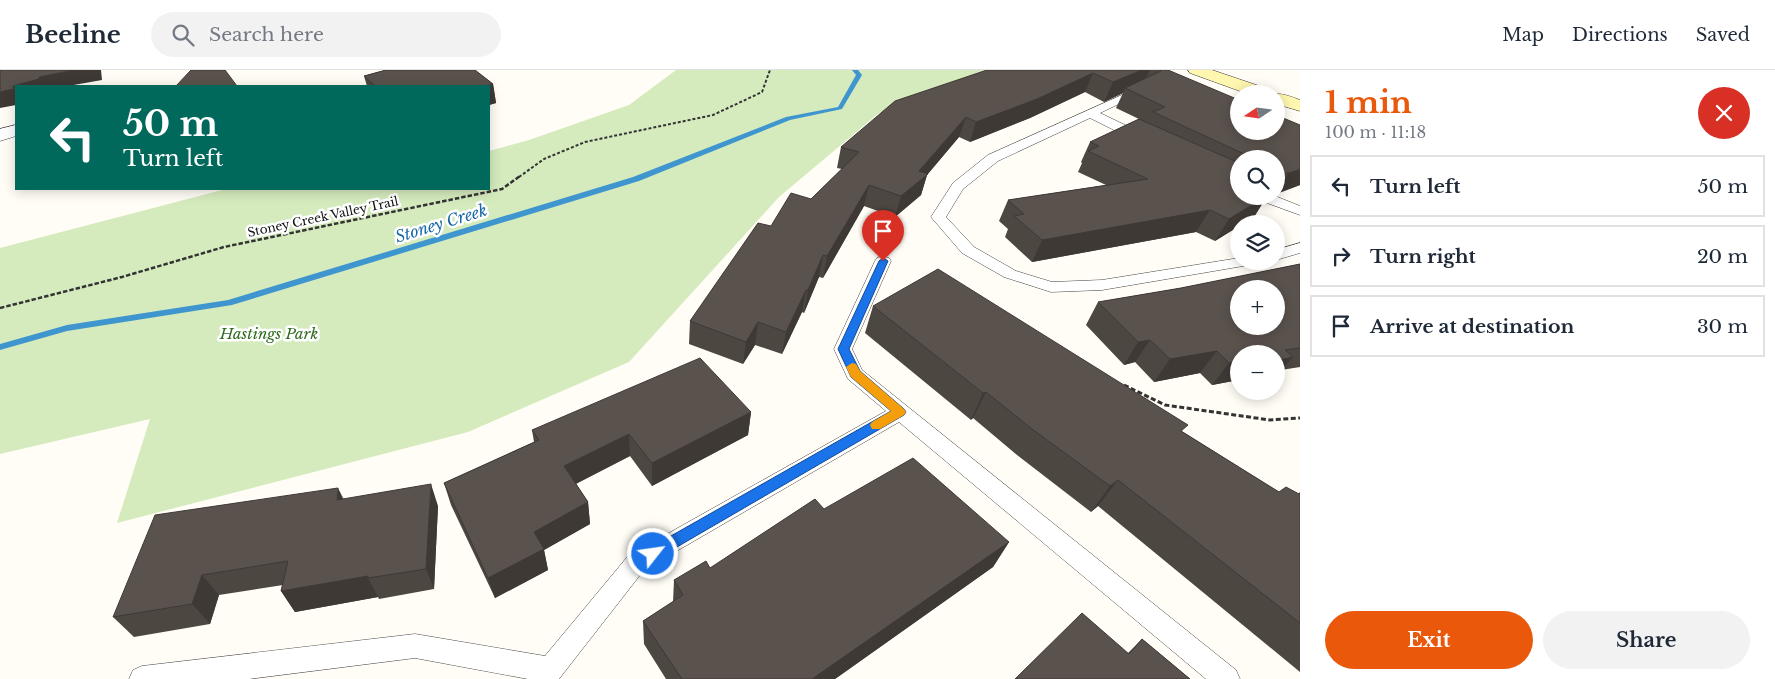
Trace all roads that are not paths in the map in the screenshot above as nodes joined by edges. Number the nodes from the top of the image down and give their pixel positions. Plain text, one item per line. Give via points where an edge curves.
1 (1196, 70) edge
2 (1239, 85) edge
3 (1144, 89) edge
4 (1285, 101) edge
5 (1300, 106) edge
6 (1090, 113) junction
7 (15, 131) edge
8 (0, 135) edge
9 (1152, 143) edge
10 (1285, 205) edge
11 (1300, 211) edge
12 (1300, 248) edge
13 (1285, 252) edge
14 (883, 261) dead end
15 (1230, 264) edge
16 (900, 412) junction
17 (548, 674) edge
18 (142, 679) edge
19 (1227, 679) edge

1 - 2 main road
3 - 6 lane
4 - 5 main road
6 - 9 lane
6 - 15 lane via 993,158 958,186 938,217 968,250 1010,274 1051,287 1102,285
7 - 8 street
10 - 11 lane
12 - 13 lane
14 - 16 lane via 843,349 855,374
16 - 17 lane via 636,563
16 - 19 lane
17 - 18 lane via 415,646

